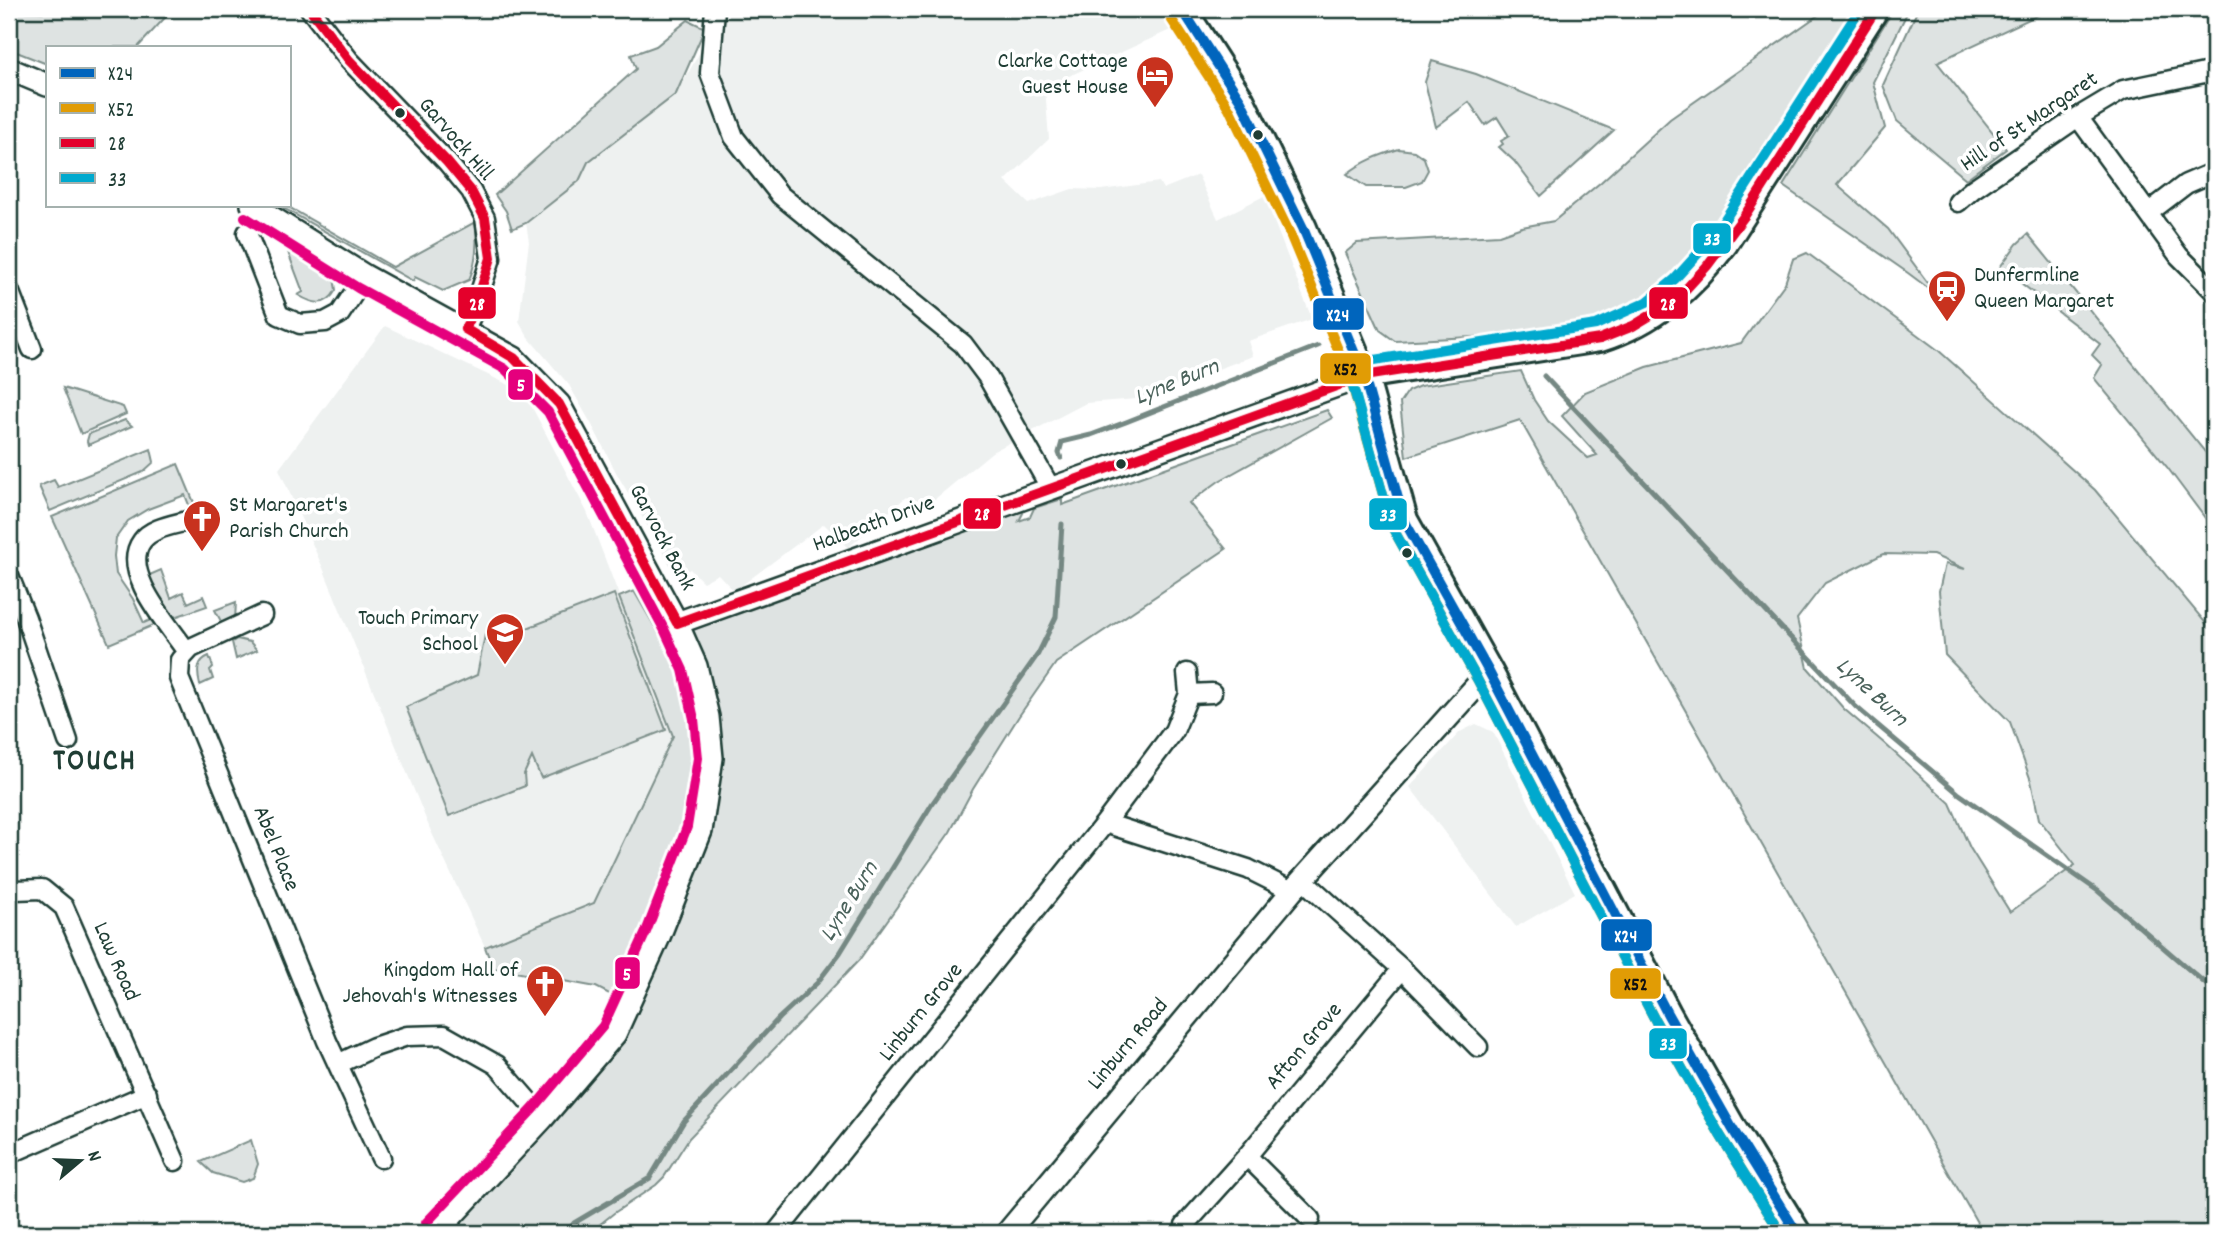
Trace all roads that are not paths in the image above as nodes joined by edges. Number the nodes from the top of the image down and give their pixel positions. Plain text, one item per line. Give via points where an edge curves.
1 (310, 9) edge
2 (715, 9) edge
3 (1182, 9) edge
4 (1877, 9) edge
5 (9, 69) edge
6 (2214, 71) edge
7 (46, 85) edge
8 (2078, 117) junction
9 (2214, 172) edge
10 (1958, 202) dead end
11 (254, 206) edge
12 (2148, 213) junction
13 (247, 233) dead end
14 (365, 276) junction
15 (9, 290) edge
16 (2214, 291) edge
17 (465, 329) junction
18 (32, 349) dead end
19 (1364, 376) junction
20 (1051, 489) junction
21 (187, 521) dead end
22 (9, 576) edge
23 (262, 615) dead end
24 (26, 618) junction
25 (677, 623) junction
26 (9, 626) edge
27 (187, 652) junction
28 (1489, 672) junction
29 (1187, 673) dead end
30 (1212, 693) dead end
31 (1189, 694) junction
32 (68, 741) dead end
33 (1105, 823) junction
34 (1297, 885) junction
35 (9, 893) edge
36 (1402, 969) junction
37 (1478, 1047) dead end
38 (338, 1064) junction
39 (147, 1094) junction
40 (543, 1118) junction
41 (9, 1154) edge
42 (1247, 1156) junction
43 (382, 1158) dead end
44 (175, 1161) dead end
45 (1310, 1219) dead end
46 (1185, 1225) dead end
47 (436, 1233) edge
48 (776, 1233) edge
49 (1006, 1233) edge
50 (1797, 1233) edge

1 - 17 street, Garvock Hill via 349,60 471,191 485,218 491,258
2 - 20 street via 710,73 734,137 780,195 963,344 987,376
3 - 19 main road via 1247,113 1301,223
4 - 19 main road via 1725,244 1670,304 1626,331 1600,339
5 - 7 street
6 - 8 street, Hill of St Margaret via 2123,90
8 - 10 street, Hill of St Margaret
8 - 12 street
9 - 12 street via 2186,184
11 - 14 street, Garvock Bank
12 - 16 street via 2179,256
13 - 14 street via 279,315 300,324 325,322 340,314
14 - 17 street, Garvock Bank
15 - 18 street
17 - 25 street, Garvock Bank via 514,358 559,404
19 - 20 street, Halbeath Drive
19 - 28 main road via 1404,520
20 - 25 street, Halbeath Drive
21 - 27 street via 143,539 135,557 139,579
22 - 24 street
23 - 27 street
24 - 26 street
24 - 32 street
25 - 40 street, Garvock Bank via 696,666 708,717 712,758 701,831 615,1034
27 - 38 street, Abel Place via 180,660 179,678
28 - 34 street, Linburn Road
28 - 50 main road via 1668,1015
29 - 31 street, Linburn Grove
30 - 31 street
31 - 33 street, Linburn Grove via 1174,731
33 - 34 street
33 - 48 street, Linburn Grove
34 - 36 street
34 - 49 street, Linburn Road
35 - 39 street, Law Road via 42,888 64,907
36 - 37 street
36 - 42 street, Afton Grove
38 - 40 street via 407,1036 444,1035 497,1065
38 - 43 street, Abel Place
39 - 41 street
39 - 44 street, Law Road
40 - 47 street, Garvock Bank
42 - 45 street
42 - 46 street, Afton Grove

